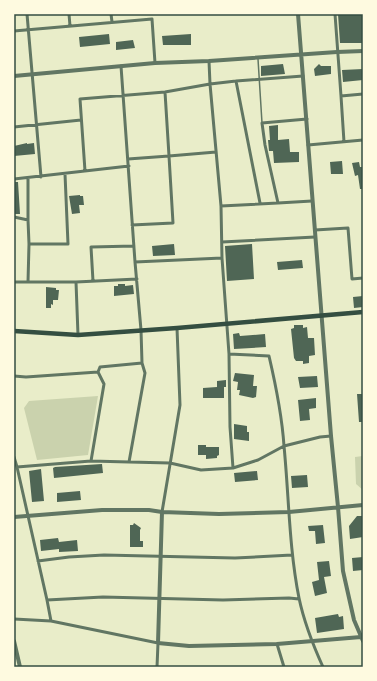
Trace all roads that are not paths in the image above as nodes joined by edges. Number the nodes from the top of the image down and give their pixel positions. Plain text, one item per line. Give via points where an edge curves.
1 (27, 14) edge
2 (69, 14) edge
3 (111, 14) edge
4 (152, 14) edge
5 (298, 14) edge
6 (335, 14) edge
7 (152, 19) junction
8 (112, 22) junction
9 (70, 26) junction
10 (28, 30) junction
11 (14, 31) edge
12 (363, 51) edge
13 (337, 52) junction
14 (301, 55) junction
15 (258, 58) junction
16 (209, 61) junction
17 (155, 63) junction
18 (121, 66) junction
19 (32, 74) junction
20 (14, 76) edge
21 (303, 76) junction
22 (259, 79) junction
23 (236, 81) junction
24 (210, 84) junction
25 (165, 92) junction
26 (363, 94) edge
27 (123, 96) junction
28 (341, 96) junction
29 (307, 119) junction
30 (81, 120) junction
31 (262, 123) junction
32 (36, 124) junction
33 (14, 127) edge
34 (363, 140) edge
35 (344, 142) junction
36 (308, 145) junction
37 (216, 152) junction
38 (169, 156) junction
39 (128, 159) junction
40 (129, 166) junction
41 (85, 171) junction
42 (65, 174) junction
43 (41, 177) junction
44 (28, 178) junction
45 (14, 179) edge
46 (312, 201) junction
47 (278, 202) junction
48 (260, 204) junction
49 (221, 206) junction
50 (14, 217) edge
51 (28, 220) junction
52 (132, 225) junction
53 (315, 230) junction
54 (316, 237) junction
55 (222, 242) junction
56 (29, 244) junction
57 (134, 246) junction
58 (222, 258) junction
59 (135, 262) junction
60 (363, 278) edge
61 (137, 279) junction
62 (92, 281) junction
63 (14, 282) edge
64 (28, 282) junction
65 (76, 282) junction
66 (363, 312) edge
67 (322, 315) junction
68 (227, 323) junction
69 (177, 328) junction
70 (141, 330) junction
71 (14, 331) edge
72 (78, 335) junction
73 (229, 354) junction
74 (142, 363) junction
75 (98, 372) junction
76 (14, 376) edge
77 (331, 436) junction
78 (284, 446) junction
79 (14, 457) edge
80 (91, 461) junction
81 (129, 462) junction
82 (170, 463) junction
83 (16, 467) junction
84 (233, 468) junction
85 (363, 505) edge
86 (338, 507) junction
87 (162, 512) junction
88 (289, 512) junction
89 (28, 516) junction
90 (14, 518) edge
91 (292, 555) junction
92 (160, 557) junction
93 (38, 561) junction
94 (159, 598) junction
95 (299, 599) junction
96 (47, 600) junction
97 (14, 619) edge
98 (51, 621) junction
99 (362, 638) edge
100 (14, 641) edge
101 (311, 641) junction
102 (158, 643) junction
103 (277, 644) junction
104 (20, 667) edge
105 (157, 667) edge
106 (284, 667) edge
107 (323, 667) edge

1 - 10 street
2 - 9 street
3 - 8 street
4 - 7 street
5 - 14 street
6 - 13 street
7 - 8 street
7 - 17 street
8 - 9 street
9 - 10 street
10 - 11 street
10 - 19 street
12 - 13 street
13 - 14 street
13 - 28 street
14 - 15 street
14 - 21 street
15 - 16 street
15 - 22 lane
16 - 17 street
16 - 24 street
17 - 18 street
18 - 19 street
18 - 27 street
19 - 20 street
19 - 32 street
21 - 22 street
21 - 29 street
22 - 23 street
22 - 31 lane
23 - 24 street
23 - 48 street
24 - 25 street
24 - 37 street
25 - 27 street
25 - 38 street
26 - 28 street
27 - 30 street via 80,99
27 - 39 street
28 - 35 street
29 - 31 street
29 - 36 street
30 - 32 street
30 - 41 street
31 - 47 street
32 - 33 street
32 - 43 street
34 - 35 street
35 - 36 street
36 - 46 street
37 - 38 street
37 - 49 street
38 - 39 street
38 - 52 street via 172,223
39 - 40 street
40 - 41 street
40 - 52 street
41 - 42 street
42 - 43 street
42 - 56 street via 68,244
43 - 44 street
44 - 45 street
44 - 51 street
46 - 47 street
46 - 53 street
47 - 48 street
48 - 49 street
49 - 55 street
50 - 51 street
51 - 56 street
52 - 57 street
53 - 54 street
53 - 60 street via 348,228 352,279
54 - 55 street
54 - 67 street
55 - 58 street
56 - 64 street
57 - 59 street
57 - 62 street via 91,247
58 - 59 street
58 - 68 street
59 - 61 street
61 - 62 street
61 - 70 street
62 - 65 street
63 - 64 street
64 - 65 street
65 - 72 street
66 - 67 main road
67 - 68 main road
67 - 77 street
68 - 69 main road
68 - 73 street
69 - 70 main road
69 - 82 street via 180,405
70 - 72 main road
70 - 74 street
71 - 72 main road
73 - 78 street via 269,356 277,391
73 - 84 street
74 - 75 street via 100,367
74 - 81 street via 145,373
75 - 76 street
75 - 80 street via 104,384
77 - 78 street
77 - 86 street
78 - 84 street via 258,460
78 - 88 street
79 - 83 street
80 - 81 street
80 - 83 street
81 - 82 street
82 - 84 street via 201,470
82 - 87 street
83 - 89 street
85 - 86 street
86 - 88 street
86 - 99 street via 343,571 354,620
87 - 88 street
87 - 89 street via 102,510
87 - 92 street
88 - 91 street
89 - 90 street
89 - 93 street
91 - 92 street via 235,558
91 - 95 street
92 - 93 street via 104,555
92 - 94 street
93 - 96 street
94 - 95 street
94 - 96 street
94 - 102 street
95 - 101 street
96 - 98 street
97 - 98 street
98 - 102 street
99 - 101 street
100 - 104 street
101 - 103 street
101 - 107 street
102 - 103 street via 189,646
102 - 105 street
103 - 106 street

